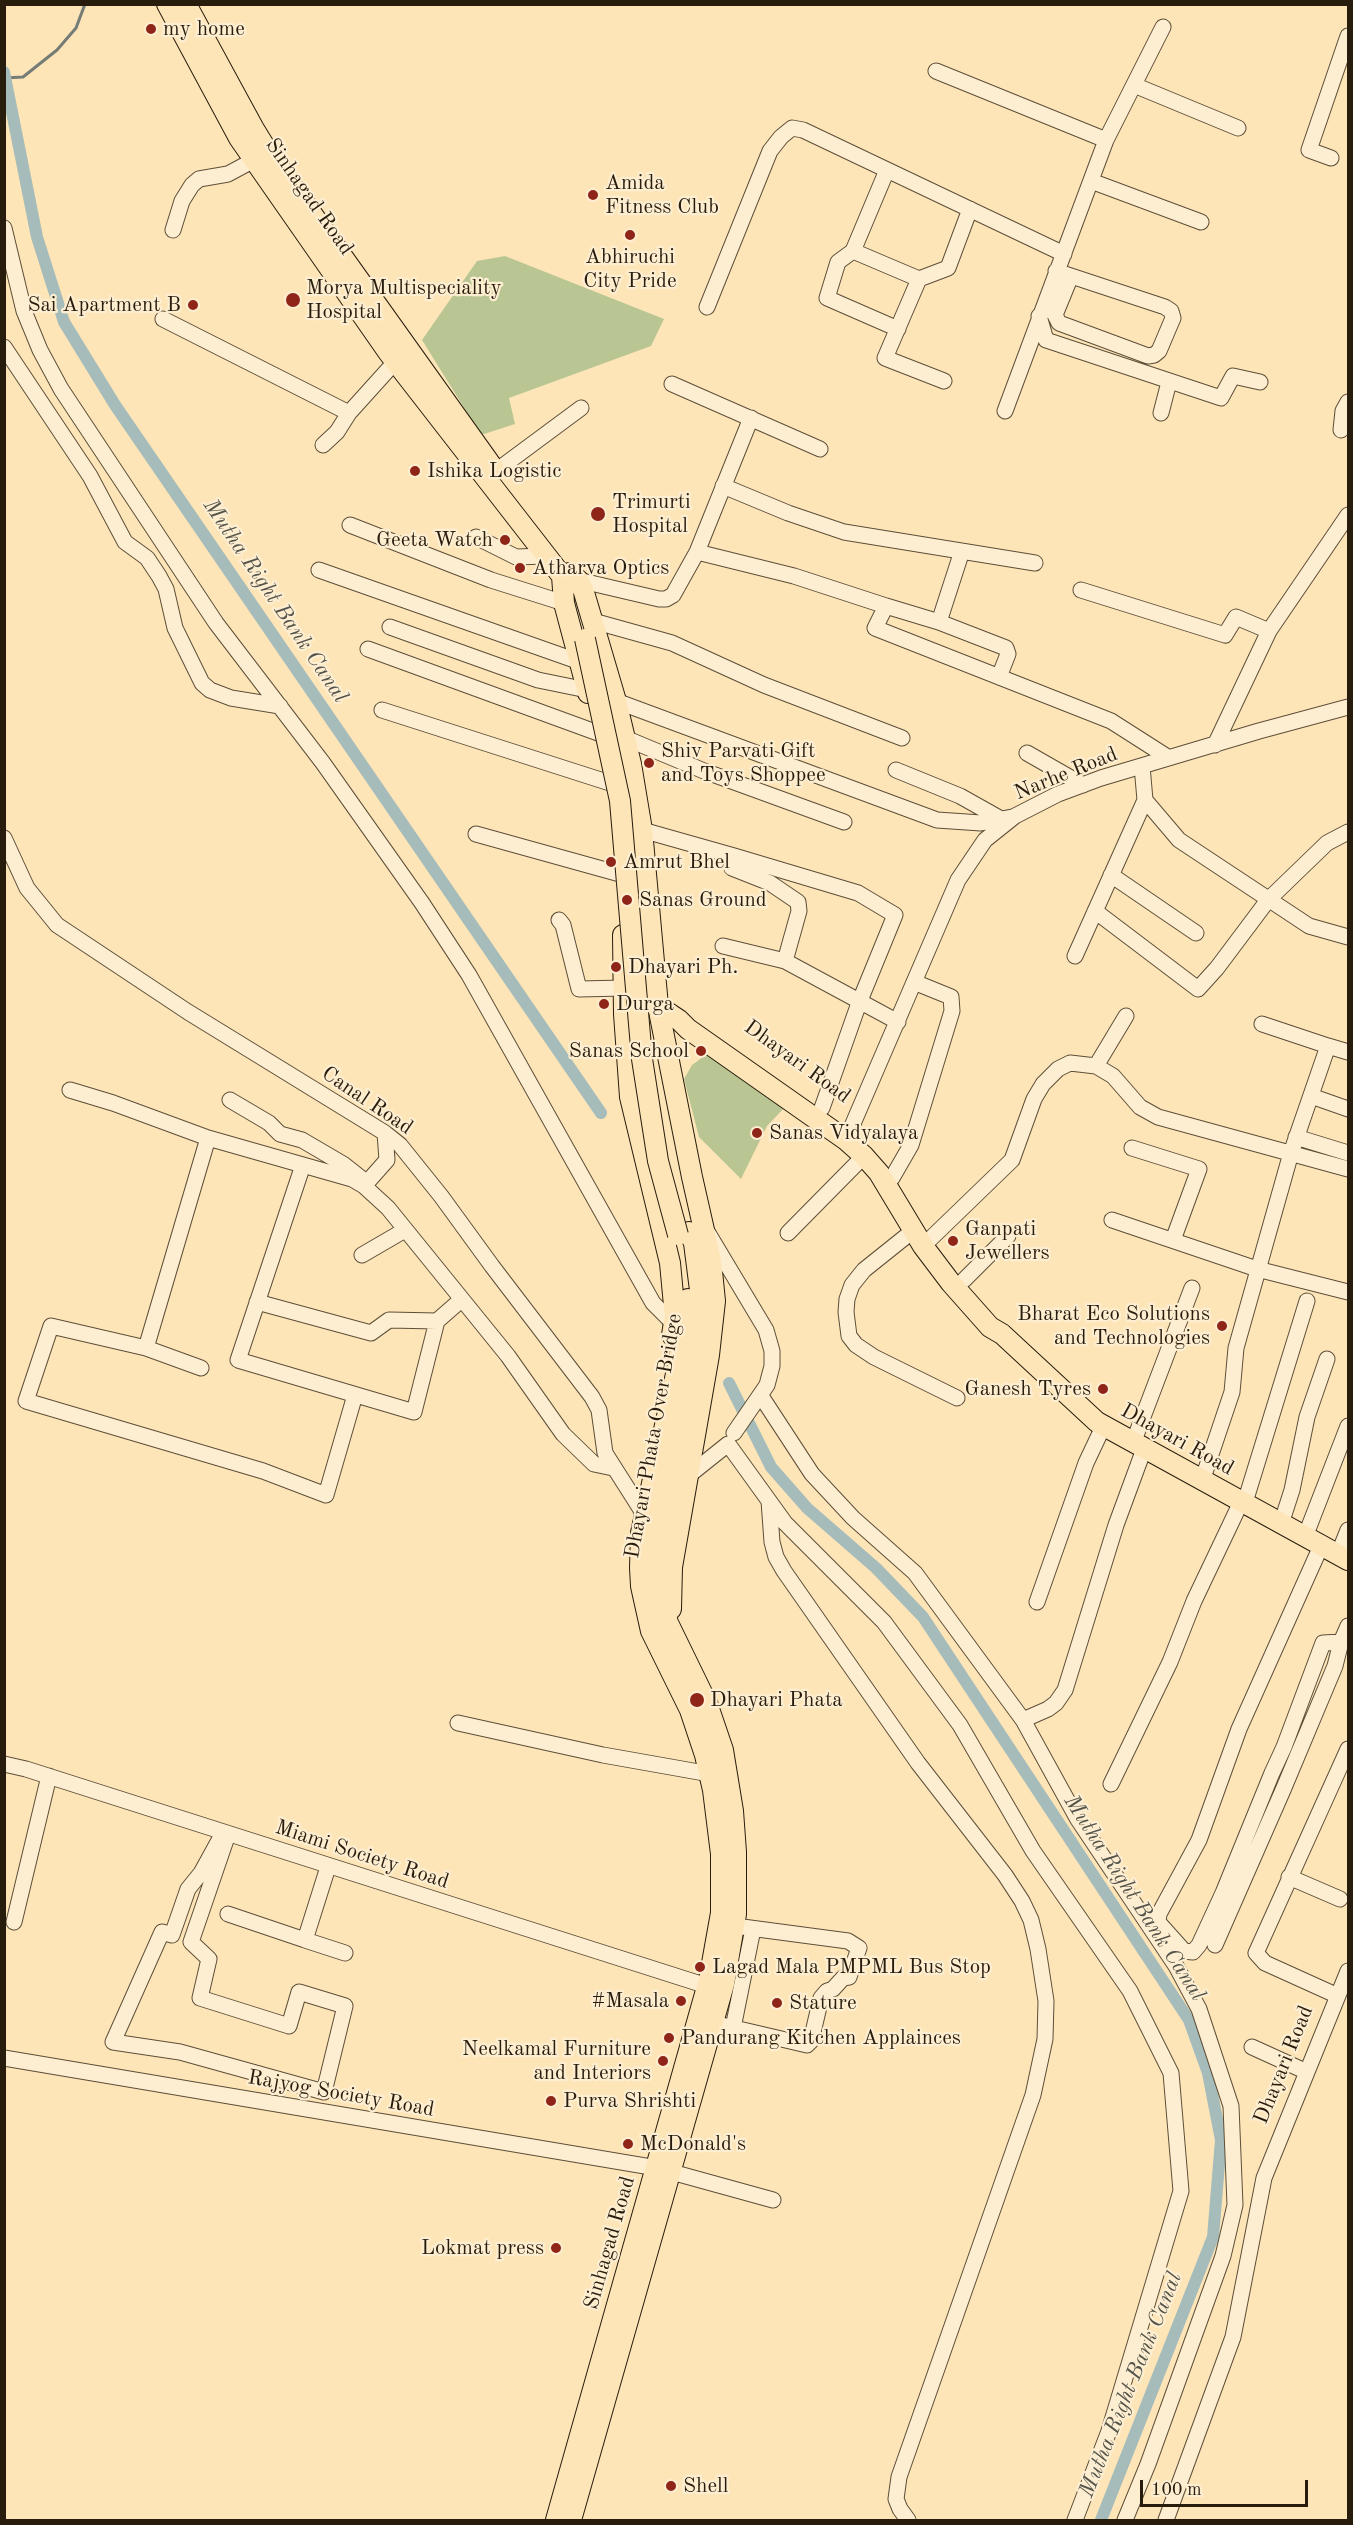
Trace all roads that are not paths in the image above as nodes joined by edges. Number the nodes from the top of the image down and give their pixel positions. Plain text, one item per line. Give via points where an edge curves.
1 (167, 4) edge
2 (186, 4) edge
3 (1163, 27) dead end
4 (1348, 36) edge
5 (936, 71) dead end
6 (1134, 85) junction
7 (1238, 128) dead end
8 (1106, 140) junction
9 (1331, 158) dead end
10 (254, 160) junction
11 (887, 170) junction
12 (1091, 181) junction
13 (970, 209) junction
14 (1202, 222) dead end
15 (4, 228) edge
16 (172, 230) dead end
17 (853, 251) junction
18 (1064, 254) junction
19 (1064, 273) junction
20 (919, 279) junction
21 (707, 307) dead end
22 (1039, 316) junction
23 (163, 319) dead end
24 (898, 329) junction
25 (4, 347) edge
26 (395, 362) junction
27 (944, 381) dead end
28 (1169, 382) junction
29 (1260, 382) dead end
30 (672, 384) dead end
31 (1348, 402) edge
32 (580, 408) dead end
33 (1005, 411) dead end
34 (349, 413) junction
35 (1161, 413) dead end
36 (751, 418) junction
37 (1341, 430) dead end
38 (323, 445) dead end
39 (820, 449) dead end
40 (496, 471) junction
41 (723, 486) junction
42 (1348, 515) edge
43 (350, 525) dead end
44 (476, 537) dead end
45 (962, 551) junction
46 (697, 552) junction
47 (545, 556) junction
48 (1035, 563) dead end
49 (319, 570) dead end
50 (570, 576) junction
51 (1081, 590) dead end
52 (564, 603) junction
53 (886, 606) junction
54 (939, 622) junction
55 (390, 627) dead end
56 (1269, 632) junction
57 (590, 633) junction
58 (368, 649) dead end
59 (580, 662) junction
60 (999, 676) junction
61 (587, 690) junction
62 (616, 701) junction
63 (280, 706) junction
64 (1348, 707) edge
65 (382, 710) dead end
66 (598, 733) junction
67 (625, 738) junction
68 (902, 738) dead end
69 (1215, 745) junction
70 (1027, 753) dead end
71 (1169, 759) junction
72 (1142, 766) junction
73 (896, 770) dead end
74 (610, 783) junction
75 (1083, 785) junction
76 (1145, 800) junction
77 (1008, 818) junction
78 (844, 822) dead end
79 (642, 830) junction
80 (617, 832) junction
81 (1348, 832) edge
82 (476, 834) dead end
83 (4, 838) edge
84 (734, 856) junction
85 (620, 874) junction
86 (1111, 875) junction
87 (1268, 900) junction
88 (1095, 911) junction
89 (559, 920) dead end
90 (1196, 933) dead end
91 (1348, 937) edge
92 (723, 946) dead end
93 (1075, 956) dead end
94 (785, 962) junction
95 (914, 982) junction
96 (624, 993) junction
97 (859, 1003) junction
98 (658, 1006) junction
99 (1126, 1016) dead end
100 (679, 1020) junction
101 (898, 1022) junction
102 (1262, 1024) dead end
103 (1328, 1046) junction
104 (1348, 1052) edge
105 (1096, 1066) junction
106 (70, 1090) dead end
107 (1311, 1096) junction
108 (231, 1100) dead end
109 (822, 1108) junction
110 (1348, 1108) edge
111 (385, 1133) junction
112 (848, 1136) junction
113 (1296, 1137) junction
114 (207, 1138) junction
115 (1132, 1148) dead end
116 (1291, 1153) junction
117 (1348, 1153) edge
118 (864, 1156) junction
119 (303, 1165) junction
120 (1348, 1169) edge
121 (892, 1178) junction
122 (364, 1186) junction
123 (1112, 1220) dead end
124 (405, 1230) junction
125 (691, 1232) junction
126 (788, 1233) dead end
127 (1008, 1236) dead end
128 (922, 1238) junction
129 (1173, 1240) junction
130 (362, 1256) dead end
131 (1257, 1269) junction
132 (964, 1280) junction
133 (1192, 1288) dead end
134 (1348, 1292) edge
135 (461, 1300) junction
136 (1306, 1301) dead end
137 (257, 1302) junction
138 (437, 1321) junction
139 (674, 1324) junction
140 (1002, 1334) junction
141 (147, 1348) junction
142 (1327, 1359) dead end
143 (201, 1368) dead end
144 (355, 1395) junction
145 (761, 1396) junction
146 (957, 1398) dead end
147 (1103, 1426) junction
148 (1348, 1426) edge
149 (731, 1439) junction
150 (1139, 1446) junction
151 (617, 1474) junction
152 (688, 1476) junction
153 (1202, 1481) junction
154 (651, 1492) junction
155 (769, 1500) junction
156 (1241, 1502) junction
157 (645, 1516) junction
158 (1281, 1524) junction
159 (1348, 1530) edge
160 (1328, 1549) edge
161 (1037, 1602) dead end
162 (1348, 1626) edge
163 (674, 1635) junction
164 (1341, 1642) junction
165 (1023, 1720) junction
166 (458, 1723) dead end
167 (1348, 1749) edge
168 (4, 1764) edge
169 (710, 1774) junction
170 (49, 1776) junction
171 (1112, 1784) dead end
172 (226, 1834) junction
173 (328, 1867) junction
174 (1289, 1877) junction
175 (190, 1887) junction
176 (208, 1892) junction
177 (1340, 1899) dead end
178 (228, 1914) dead end
179 (14, 1922) dead end
180 (744, 1927) junction
181 (305, 1940) junction
182 (1215, 1945) dead end
183 (345, 1953) dead end
184 (1348, 1971) edge
185 (708, 1986) junction
186 (1338, 1996) junction
187 (713, 2023) junction
188 (733, 2028) junction
189 (1252, 2047) dead end
190 (4, 2058) edge
191 (1307, 2072) junction
192 (663, 2170) junction
193 (773, 2200) dead end
194 (611, 2353) junction
195 (556, 2520) edge
196 (571, 2520) edge
197 (908, 2520) edge
198 (1075, 2520) edge
199 (1125, 2520) edge
200 (1166, 2520) edge

1 - 10 main road, Sinhagad Road
2 - 40 main road, Sinhagad Road via 270,155
3 - 6 street
4 - 9 street via 1309,150
5 - 8 street
6 - 7 street
6 - 8 street
8 - 12 street
10 - 16 street via 228,174 199,179 182,201
10 - 26 main road, Sinhagad Road
11 - 13 street
11 - 17 street
11 - 21 street via 792,128 770,151
12 - 14 street
12 - 18 street
13 - 18 street
13 - 20 street via 948,268
15 - 63 street via 24,311 61,389 216,623
17 - 20 street
17 - 24 street via 838,262 827,298
18 - 19 street
19 - 19 street via 1172,311 1173,318 1159,351 1148,356 1059,323 1055,315
19 - 22 street
20 - 24 street
22 - 28 street via 1046,340
22 - 33 street
23 - 34 street
24 - 27 street via 885,358
25 - 63 street via 90,476 125,542 147,558 159,576 175,628 202,683 231,698
26 - 34 street
26 - 47 main road, Sinhagad Road
28 - 29 street via 1221,398 1233,376
28 - 35 street
30 - 36 street
31 - 37 street via 1342,411
32 - 40 street
34 - 38 street
36 - 39 street
36 - 41 street
40 - 50 main road, Sinhagad Road
41 - 45 street via 844,532
41 - 46 street
42 - 56 street
43 - 52 street via 490,580
44 - 47 street via 516,557
45 - 48 street
45 - 54 street
46 - 50 street via 673,595 666,599
46 - 53 street via 794,576
47 - 50 main road, Sinhagad Road
49 - 59 street
50 - 52 main road
50 - 57 main road, Dhayari Phata Over Bridge
51 - 56 street via 1225,635 1236,617
52 - 59 main road
53 - 54 street
53 - 60 street via 875,628
54 - 60 street via 1006,648 1008,654
55 - 61 street via 538,680
56 - 69 street
57 - 62 main road
57 - 68 street via 672,643 764,685
57 - 125 main road, Dhayari Phata Over Bridge, bridge via 620,801 642,1059 658,1161
58 - 66 street
59 - 61 main road
60 - 71 street via 1111,721
61 - 66 main road
62 - 67 main road
62 - 77 street via 937,820 981,823
63 - 139 street via 469,975 653,1303
64 - 69 street, Narhe Road
65 - 74 street
66 - 74 main road
67 - 78 street
67 - 79 main road
69 - 71 street, Narhe Road
70 - 75 street
71 - 72 street, Narhe Road
72 - 75 street, Narhe Road
72 - 76 street
73 - 77 street
74 - 80 main road
75 - 77 street, Narhe Road
76 - 86 street
76 - 87 street via 1179,840
77 - 95 street, Narhe Road via 986,840 958,880
79 - 80 street
79 - 84 street
79 - 98 main road
80 - 85 main road
81 - 87 street via 1327,843
82 - 85 street
83 - 111 street, Canal Road via 27,888 57,925 188,1012
84 - 94 street via 732,868 770,883 798,902
84 - 97 street via 858,893 895,915
85 - 96 main road
86 - 88 street
86 - 90 street
87 - 88 street via 1198,989
87 - 91 street via 1309,926
88 - 93 street
89 - 96 street via 579,989
92 - 94 street
94 - 97 street
95 - 101 street, Narhe Road
95 - 121 street via 951,997 952,1011 911,1145
96 - 98 main road, Dhayari Road
96 - 139 main road via 630,1097 670,1263
97 - 101 street
97 - 109 street
98 - 100 main road, Dhayari Road
98 - 125 main road via 692,1177
99 - 105 street
100 - 109 main road, Dhayari Road via 691,1020 727,1041
100 - 112 main road, Dhayari Road
101 - 112 street, Narhe Road
102 - 103 street
103 - 104 street
103 - 107 street
105 - 116 street via 1113,1076 1149,1113
105 - 128 street via 1070,1063 1058,1069 1034,1099 1012,1160
106 - 114 street
107 - 110 street
107 - 113 street
108 - 122 street via 285,1137 302,1140 343,1164 362,1179
109 - 112 main road, Dhayari Road
111 - 122 street via 387,1160
111 - 151 street, Canal Road via 415,1161 592,1397 599,1410 605,1453
112 - 118 main road, Dhayari Road
112 - 121 main road, Dhayari Road via 879,1161
113 - 116 street
113 - 117 street
114 - 119 street
114 - 141 street
115 - 129 street via 1199,1169
116 - 120 street
116 - 131 street
118 - 126 street
118 - 128 main road, Dhayari Road
119 - 122 street
119 - 137 street
121 - 128 main road, Dhayari Road
122 - 124 street
123 - 129 street
124 - 130 street
124 - 135 street
125 - 145 street via 766,1330 772,1366
125 - 152 main road via 715,1301
125 - 154 main road, Dhayari Phata Over Bridge via 686,1262 687,1313
125 - 163 main road, Dhayari Phata Over Bridge via 699,1279 698,1341 656,1547 656,1579
127 - 132 street
128 - 132 main road, Dhayari Road
128 - 140 main road, Dhayari Road via 990,1327
128 - 146 street via 864,1270 852,1285 846,1312 849,1336 874,1357
129 - 131 street
131 - 134 street
131 - 153 street via 1236,1348 1232,1392
132 - 140 main road, Dhayari Road via 998,1319
133 - 150 street
135 - 138 street
135 - 151 street via 508,1356 563,1434 594,1464
136 - 156 street via 1246,1499
137 - 138 street via 371,1333 389,1320
137 - 144 street via 238,1360
138 - 144 street via 414,1412
139 - 154 main road via 646,1466
140 - 147 main road, Dhayari Road
141 - 143 street
141 - 144 street via 51,1326 26,1401 263,1471 326,1495
142 - 158 street via 1307,1417
145 - 149 street
145 - 165 street via 812,1474 853,1518 915,1573
147 - 150 main road, Dhayari Road
147 - 161 street
148 - 160 street
149 - 152 street
149 - 155 street
150 - 153 main road, Dhayari Road
150 - 165 street via 1065,1690 1048,1709
151 - 157 street, Canal Road
152 - 163 main road via 672,1567 670,1604
153 - 156 main road, Dhayari Road
154 - 157 main road, Sinhagad Road
155 - 197 street via 772,1542 784,1571 918,1763 1022,1901 1038,1949 1046,2001 1044,2039 1033,2095 899,2477 896,2499
155 - 198 street via 785,1523 884,1622 960,1725 1033,1851 1130,1991 1171,2073 1181,2191 1109,2431
156 - 158 main road, Dhayari Road
156 - 171 street
157 - 169 main road, Sinhagad Road via 639,1552 641,1586 651,1631 690,1710
158 - 160 main road, Dhayari Road
159 - 160 street
160 - 164 street via 1239,1729 1199,1840 1159,1914 1158,1922 1184,1951 1193,1952 1199,1945 1223,1893 1323,1643
162 - 164 street
163 - 180 main road, Sinhagad Road via 707,1703 723,1750
164 - 182 street via 1335,1666
165 - 199 street via 1077,1818 1176,1966 1200,2009 1231,2106 1235,2205 1223,2256
166 - 169 street
167 - 174 street
168 - 170 street, Miami Society Road
169 - 185 main road, Sinhagad Road via 722,1888 717,1946
170 - 172 street, Miami Society Road
170 - 179 street
172 - 173 street, Miami Society Road
172 - 175 street
172 - 176 street
173 - 181 street
173 - 185 street, Miami Society Road
174 - 177 street
174 - 186 street via 1257,1948 1257,1957
175 - 176 street
175 - 176 street via 172,1935 162,1932 113,2042 180,2052 324,2092 345,2006 299,1992 289,2026 200,1998 209,1959 191,1942
178 - 181 street
180 - 187 main road, Sinhagad Road
180 - 188 street
180 - 188 street via 848,1941 859,1948 849,1977 820,1998 812,2041 807,2045
181 - 183 street
184 - 186 street, Dhayari Road
185 - 192 main road, Sinhagad Road
186 - 191 street, Dhayari Road
187 - 188 street
187 - 192 main road, Sinhagad Road
189 - 191 street
190 - 192 street, Rajyog Society Road
191 - 200 street, Dhayari Road via 1264,2178 1233,2337
192 - 193 street, Rajyog Society Road
192 - 194 main road, Sinhagad Road
194 - 195 main road, Sinhagad Road
194 - 196 main road, Sinhagad Road

